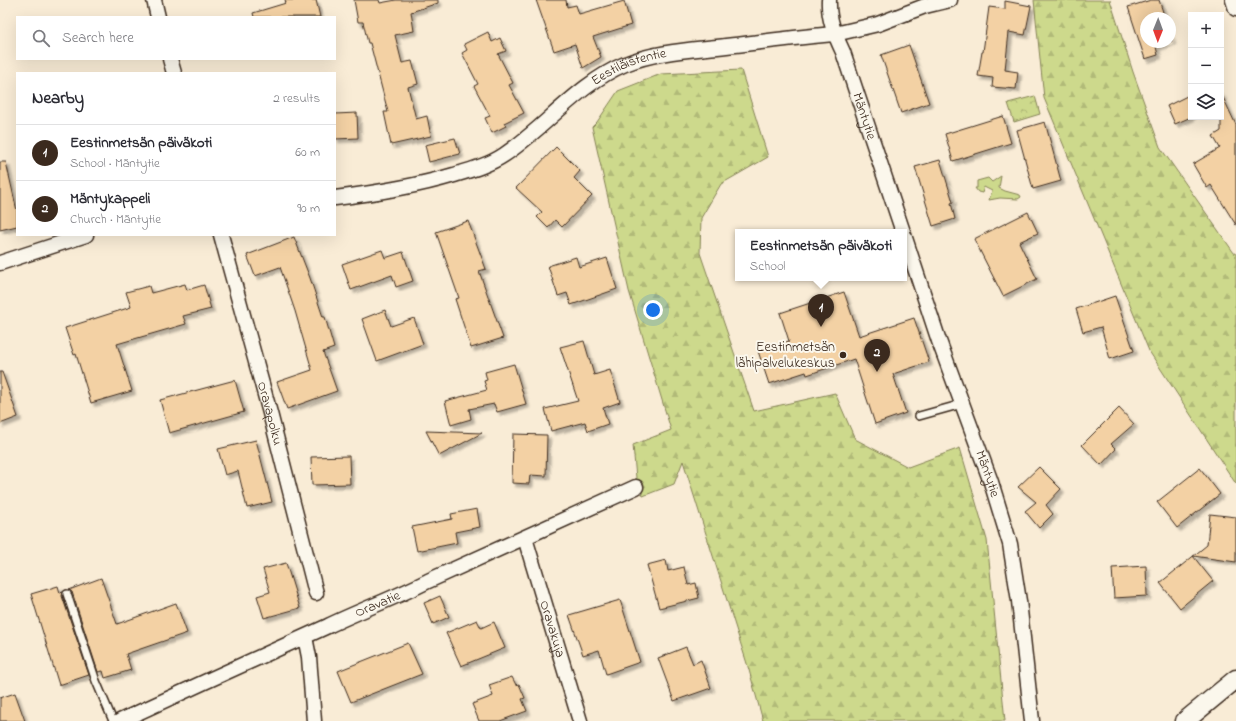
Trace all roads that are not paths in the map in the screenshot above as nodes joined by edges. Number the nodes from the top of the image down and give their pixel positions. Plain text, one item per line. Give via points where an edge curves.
1 (154, 0) edge
2 (829, 0) edge
3 (950, 0) edge
4 (1233, 0) edge
5 (1236, 8) edge
6 (158, 16) edge
7 (835, 34) junction
8 (170, 60) edge
9 (174, 72) edge
10 (336, 198) edge
11 (902, 229) edge
12 (83, 236) edge
13 (221, 236) edge
14 (907, 244) edge
15 (0, 263) edge
16 (962, 404) junction
17 (919, 416) dead end
18 (636, 487) dead end
19 (525, 538) junction
20 (316, 593) dead end
21 (67, 594) dead end
22 (305, 637) junction
23 (1236, 679) edge
24 (113, 721) edge
25 (120, 721) edge
26 (314, 721) edge
27 (580, 721) edge
28 (1032, 721) edge
29 (1184, 721) edge

1 - 6 street
2 - 7 street, Mäntytie via 828,11
3 - 7 street, Eestiläistentie via 925,6 878,24
4 - 5 street
7 - 10 street, Eestiläistentie via 650,56 603,75 503,156 474,170 402,189
7 - 11 street, Mäntytie
8 - 9 street
12 - 15 street
13 - 20 street, Oravapolku
14 - 16 street, Mäntytie
16 - 17 lane
16 - 28 street, Mäntytie via 991,482 1010,544
18 - 19 street, Oravatie
19 - 22 street, Oravatie
19 - 27 street, Oravakuja
21 - 24 lane via 96,681
22 - 25 street, Oravatie
22 - 26 street via 310,658
23 - 29 street

